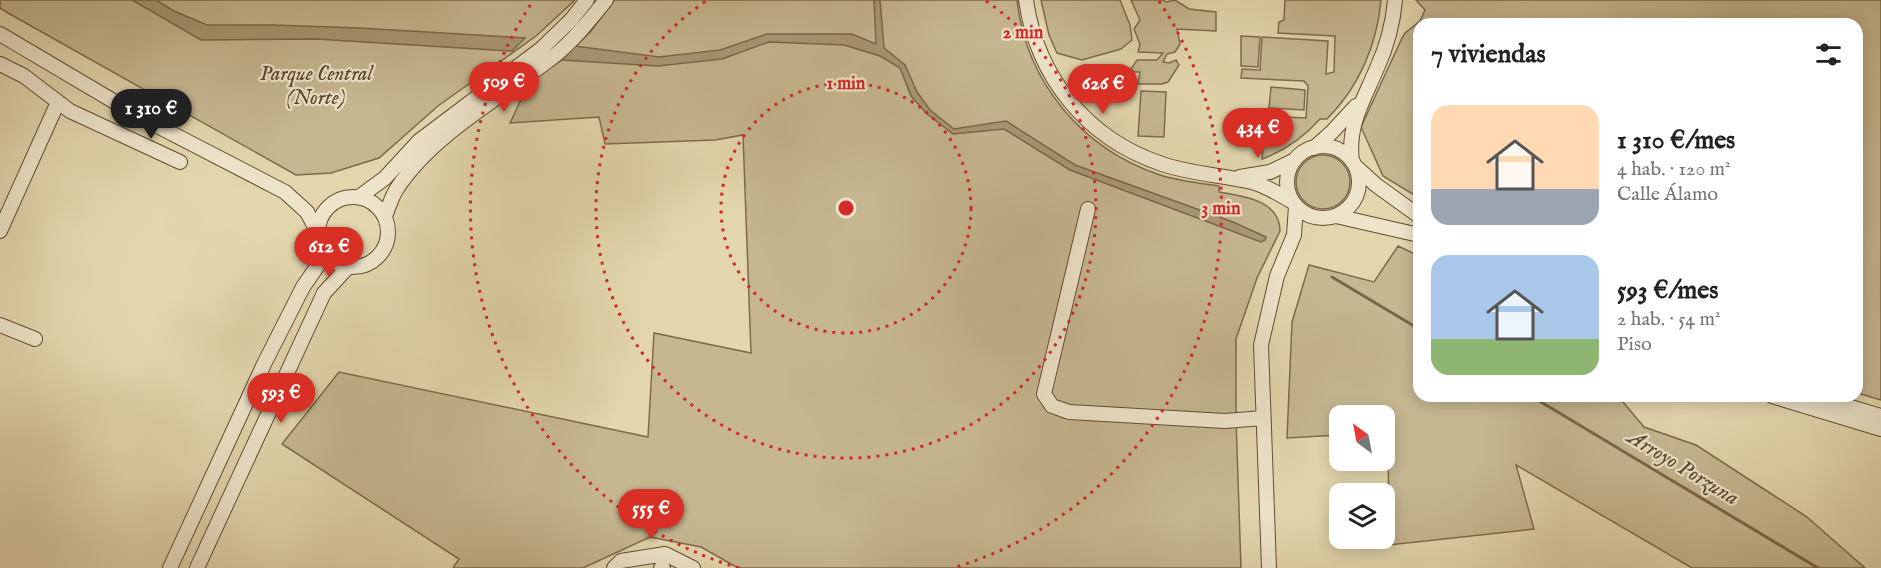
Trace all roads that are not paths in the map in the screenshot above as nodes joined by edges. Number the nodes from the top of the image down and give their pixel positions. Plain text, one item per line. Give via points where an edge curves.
1 (587, 0) edge
2 (606, 0) edge
3 (1026, 0) edge
4 (1395, 0) edge
5 (0, 34) edge
6 (0, 64) edge
7 (1365, 95) junction
8 (58, 102) junction
9 (1314, 148) junction
10 (1295, 160) junction
11 (180, 162) dead end
12 (1353, 163) junction
13 (1226, 177) junction
14 (359, 197) junction
15 (1295, 204) junction
16 (1088, 209) dead end
17 (1413, 212) edge
18 (385, 216) junction
19 (1331, 217) junction
20 (0, 231) edge
21 (317, 231) junction
22 (1413, 233) edge
23 (1288, 248) junction
24 (325, 255) junction
25 (346, 267) junction
26 (0, 325) edge
27 (35, 339) dead end
28 (1792, 402) edge
29 (1834, 402) edge
30 (1881, 416) edge
31 (1263, 418) junction
32 (1881, 429) edge
33 (170, 568) edge
34 (197, 568) edge
35 (614, 568) edge
36 (693, 568) edge
37 (1269, 568) edge

1 - 14 street via 541,49 419,141 385,178
2 - 18 street via 555,56 426,154 397,188
3 - 13 street via 1049,74 1082,116 1107,138 1144,157 1179,169
4 - 7 street via 1392,26
5 - 21 street via 141,118 285,192 307,212
6 - 8 street via 24,76
7 - 9 street via 1349,116
7 - 12 street via 1352,129
8 - 11 street
8 - 20 street
9 - 10 street
9 - 12 street via 1335,148
10 - 13 street via 1260,174
10 - 15 street via 1287,181
12 - 17 street
12 - 19 street via 1358,191 1350,206
13 - 15 street via 1261,186
14 - 18 street via 378,207
14 - 21 street via 347,197 326,208
15 - 19 street via 1315,217
15 - 23 street via 1294,235
16 - 31 street via 1044,394 1052,406 1069,412 1225,421
18 - 25 street via 388,238 378,258 358,268
19 - 22 street
19 - 23 street via 1305,228
21 - 24 street
23 - 31 street via 1277,276 1261,345
24 - 25 street
24 - 33 street via 303,287 264,364
25 - 34 street via 323,296
26 - 27 street
28 - 32 street
29 - 30 street
31 - 37 street
35 - 36 street via 621,561 665,554

